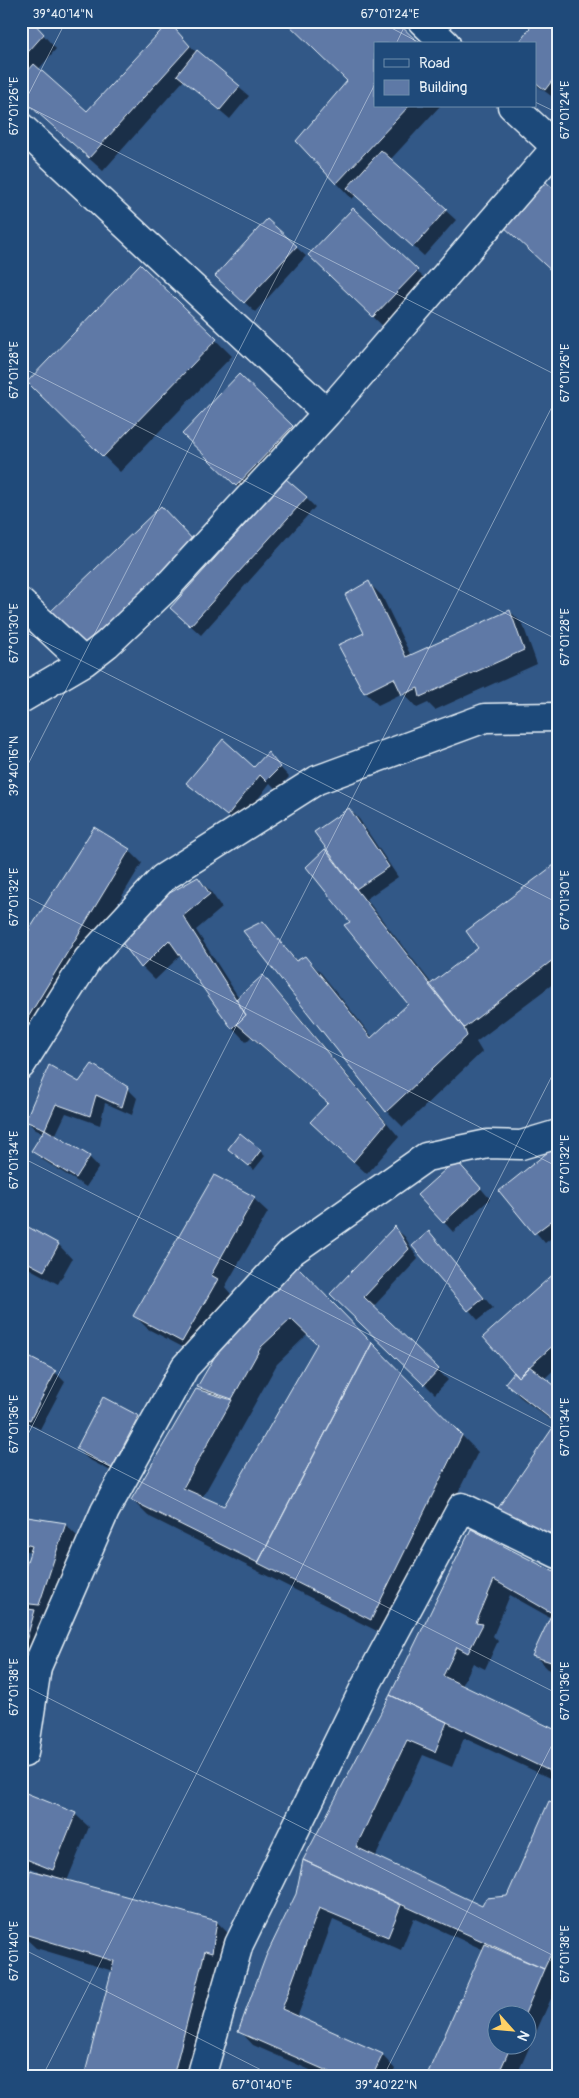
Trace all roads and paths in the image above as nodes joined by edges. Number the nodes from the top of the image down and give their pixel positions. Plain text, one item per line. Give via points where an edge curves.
1 (422, 21) edge
2 (444, 42) edge
3 (514, 108) edge
4 (21, 127) edge
5 (557, 146) edge
6 (327, 413) junction
7 (21, 603) edge
8 (84, 662) junction
9 (21, 699) edge
10 (558, 717) edge
11 (21, 1065) edge
12 (558, 1134) edge
13 (558, 1554) edge
14 (21, 1753) edge
15 (201, 2077) edge

1 - 2 street
3 - 5 street
4 - 6 street
5 - 6 street
6 - 8 street via 166,588
7 - 8 street
8 - 9 street
10 - 11 street via 485,718 317,780 163,878 88,959
12 - 14 street via 521,1145 488,1144 426,1157 291,1252 185,1367 105,1511 37,1668 24,1753
13 - 15 street via 462,1507 363,1691 239,1944

